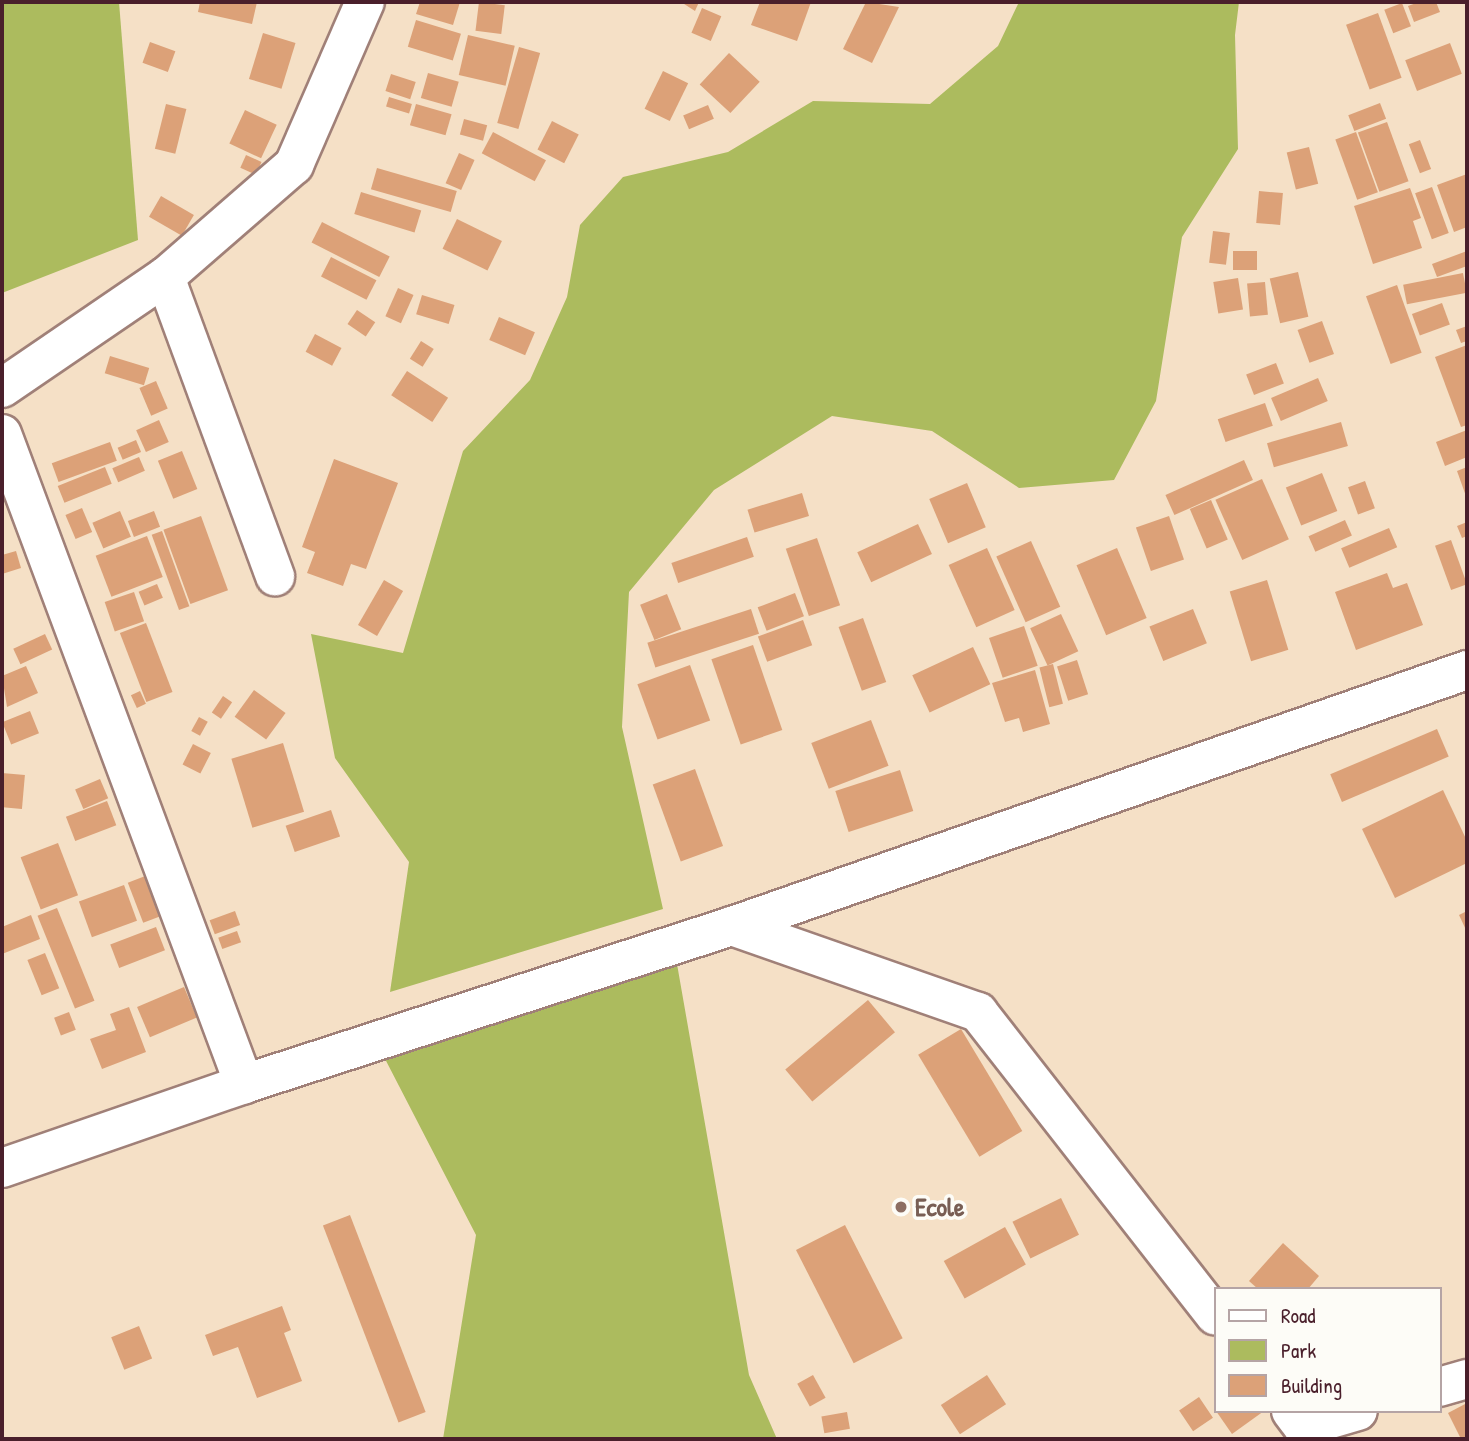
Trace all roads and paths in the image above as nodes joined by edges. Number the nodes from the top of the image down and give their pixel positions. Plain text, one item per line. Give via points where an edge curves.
1 (365, 2) edge
2 (165, 277) junction
3 (2, 388) edge
4 (2, 434) edge
5 (275, 576) dead end
6 (1467, 670) edge
7 (732, 926) junction
8 (243, 1084) junction
9 (2, 1168) edge
10 (1214, 1314) edge
11 (1467, 1379) edge
12 (1441, 1386) edge
13 (1349, 1413) edge
14 (1289, 1426) edge

1 - 2 street via 294,165
2 - 3 street
2 - 5 street
4 - 8 street
6 - 7 street
7 - 8 street
7 - 10 street via 978,1012
8 - 9 street
11 - 12 street
13 - 14 street

